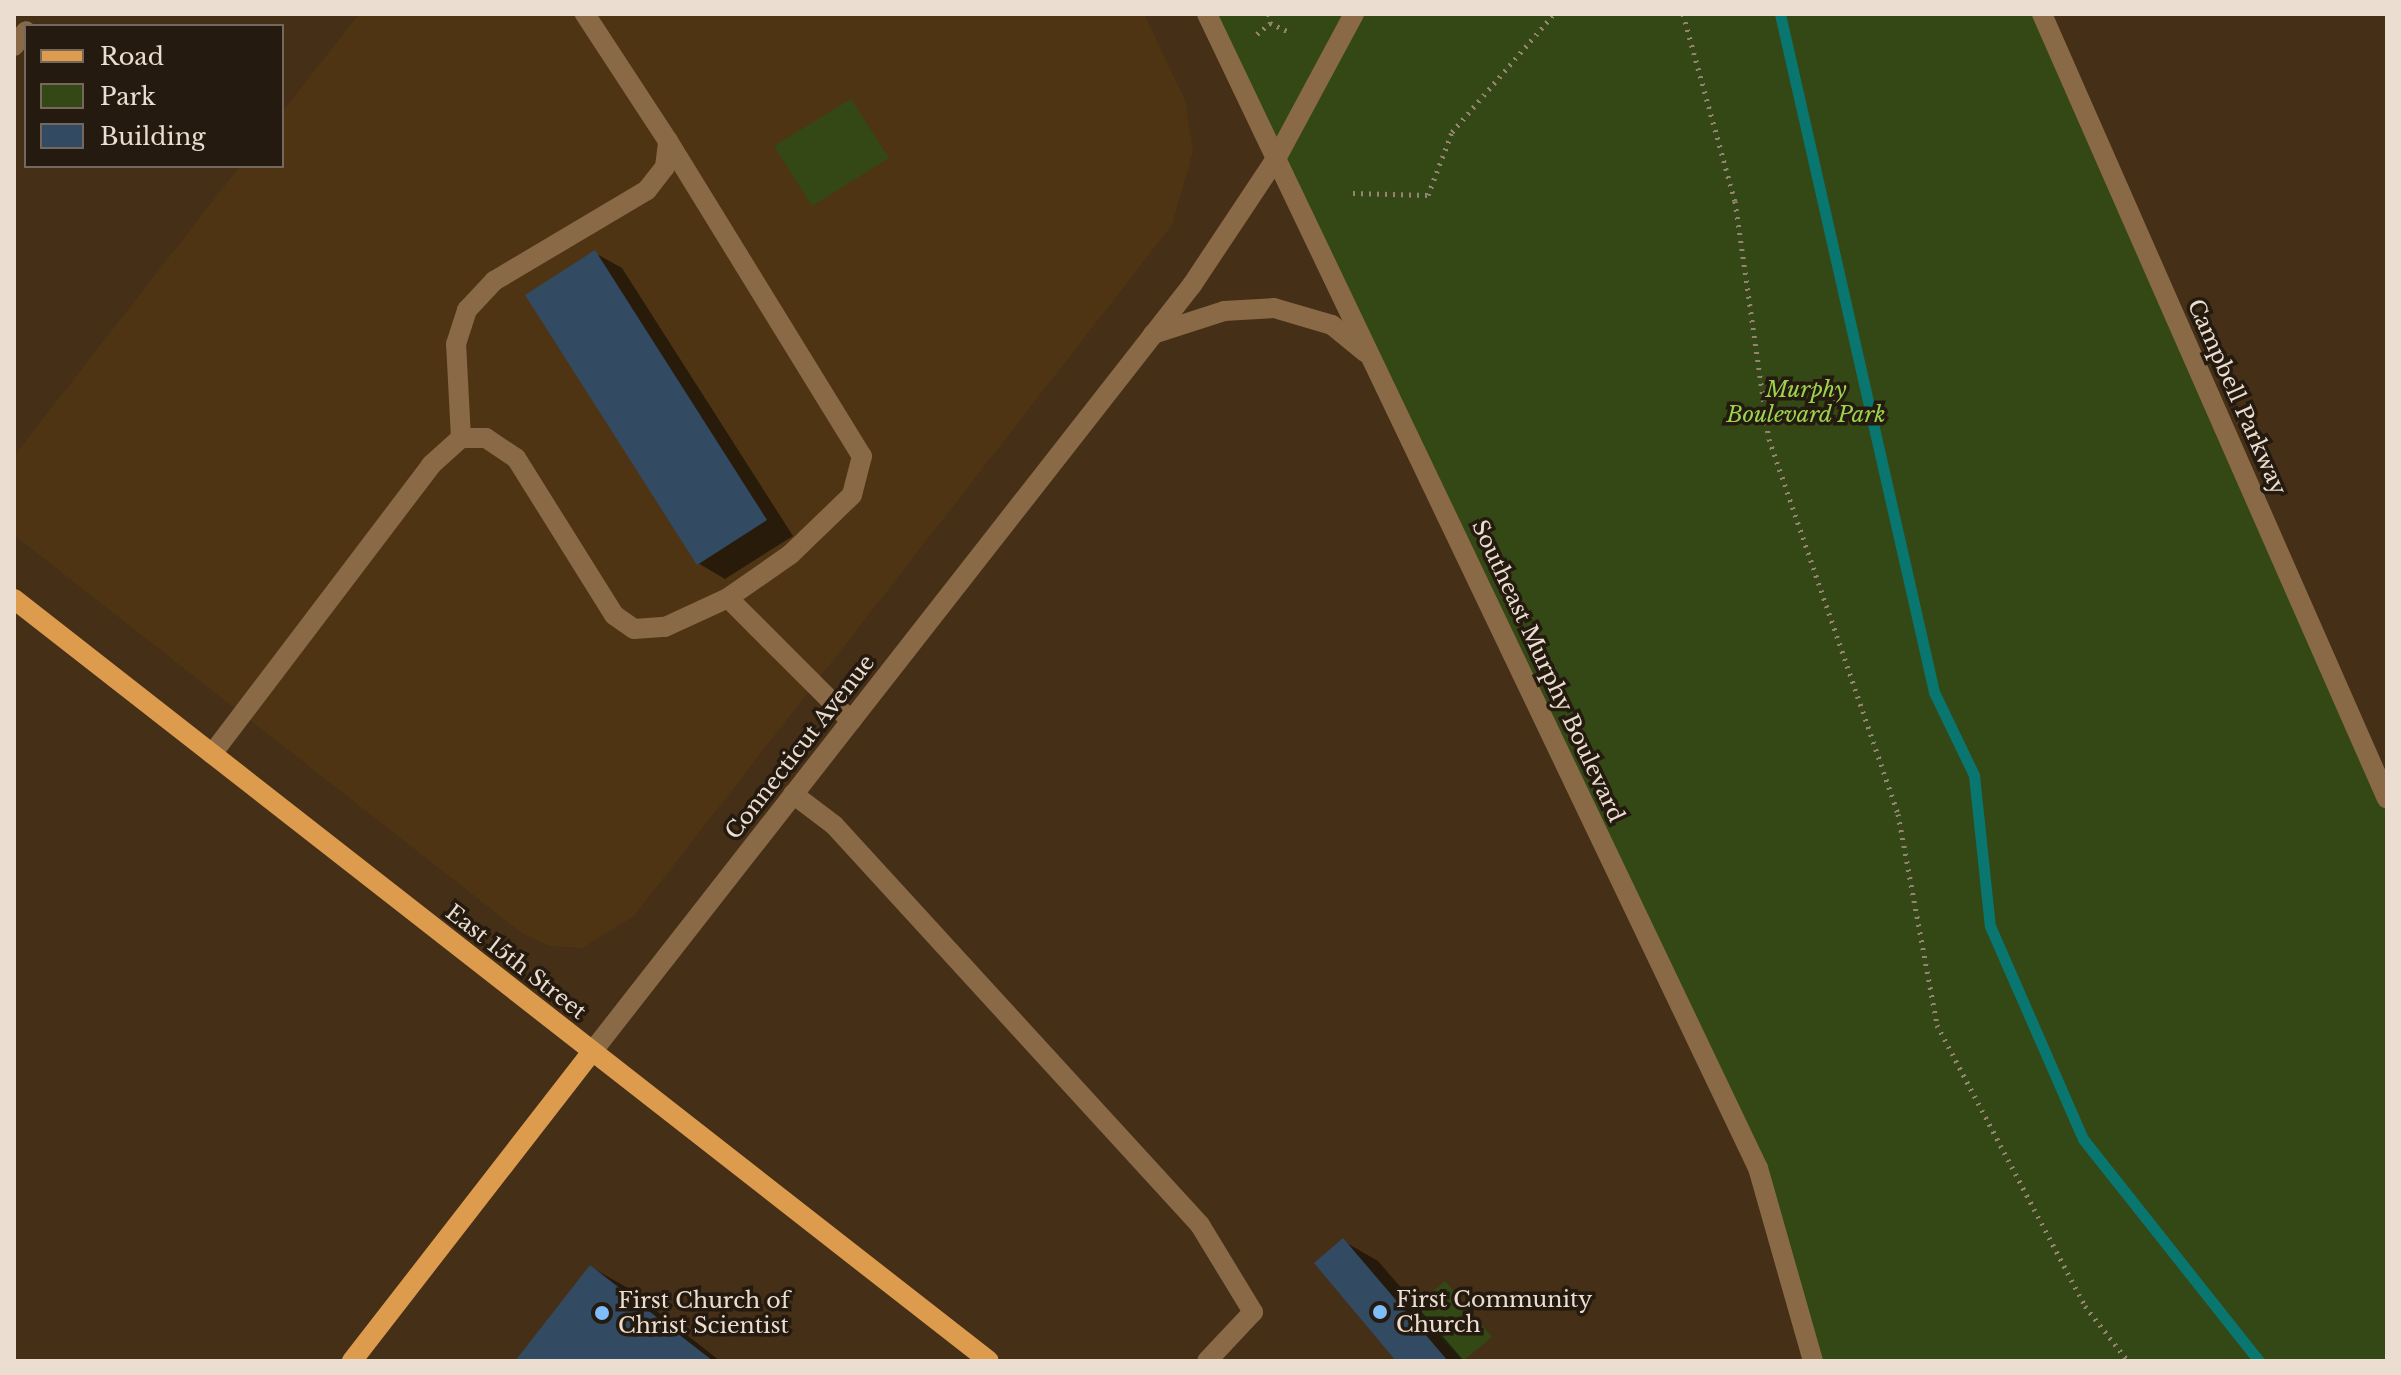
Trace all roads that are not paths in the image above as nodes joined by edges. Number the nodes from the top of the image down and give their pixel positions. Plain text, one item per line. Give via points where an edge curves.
1 (585, 14) edge
2 (1207, 14) edge
3 (1354, 14) edge
4 (2042, 14) edge
5 (668, 141) junction
6 (1277, 157) junction
7 (1153, 334) junction
8 (1375, 363) junction
9 (461, 438) junction
10 (728, 598) junction
11 (14, 599) edge
12 (851, 721) junction
13 (212, 754) junction
14 (793, 794) junction
15 (2387, 799) edge
16 (592, 1052) junction
17 (352, 1361) edge
18 (989, 1361) edge
19 (1207, 1361) edge
20 (1813, 1361) edge

1 - 5 street
2 - 6 street, Southeast Murphy Boulevard
3 - 6 street, Connecticut Avenue
4 - 15 street, Campbell Parkway
5 - 9 street via 665,167 647,190 494,281 467,310 456,344
5 - 10 street via 862,456 852,495 791,554
6 - 7 street, Connecticut Avenue
6 - 8 street, Southeast Murphy Boulevard
7 - 8 street via 1224,311 1291,310 1332,325
7 - 12 street, Connecticut Avenue
8 - 20 street, Southeast Murphy Boulevard via 1758,1168
9 - 10 street via 486,438 516,458 614,615 634,629 665,627
9 - 13 street via 431,465
10 - 12 street
11 - 13 main road, East 15th Street
12 - 14 street, Connecticut Avenue
13 - 16 main road, East 15th Street
14 - 16 street, Connecticut Avenue
14 - 19 street via 834,825 1200,1225 1253,1312
16 - 17 main road, Connecticut Avenue
16 - 18 main road, East 15th Street

